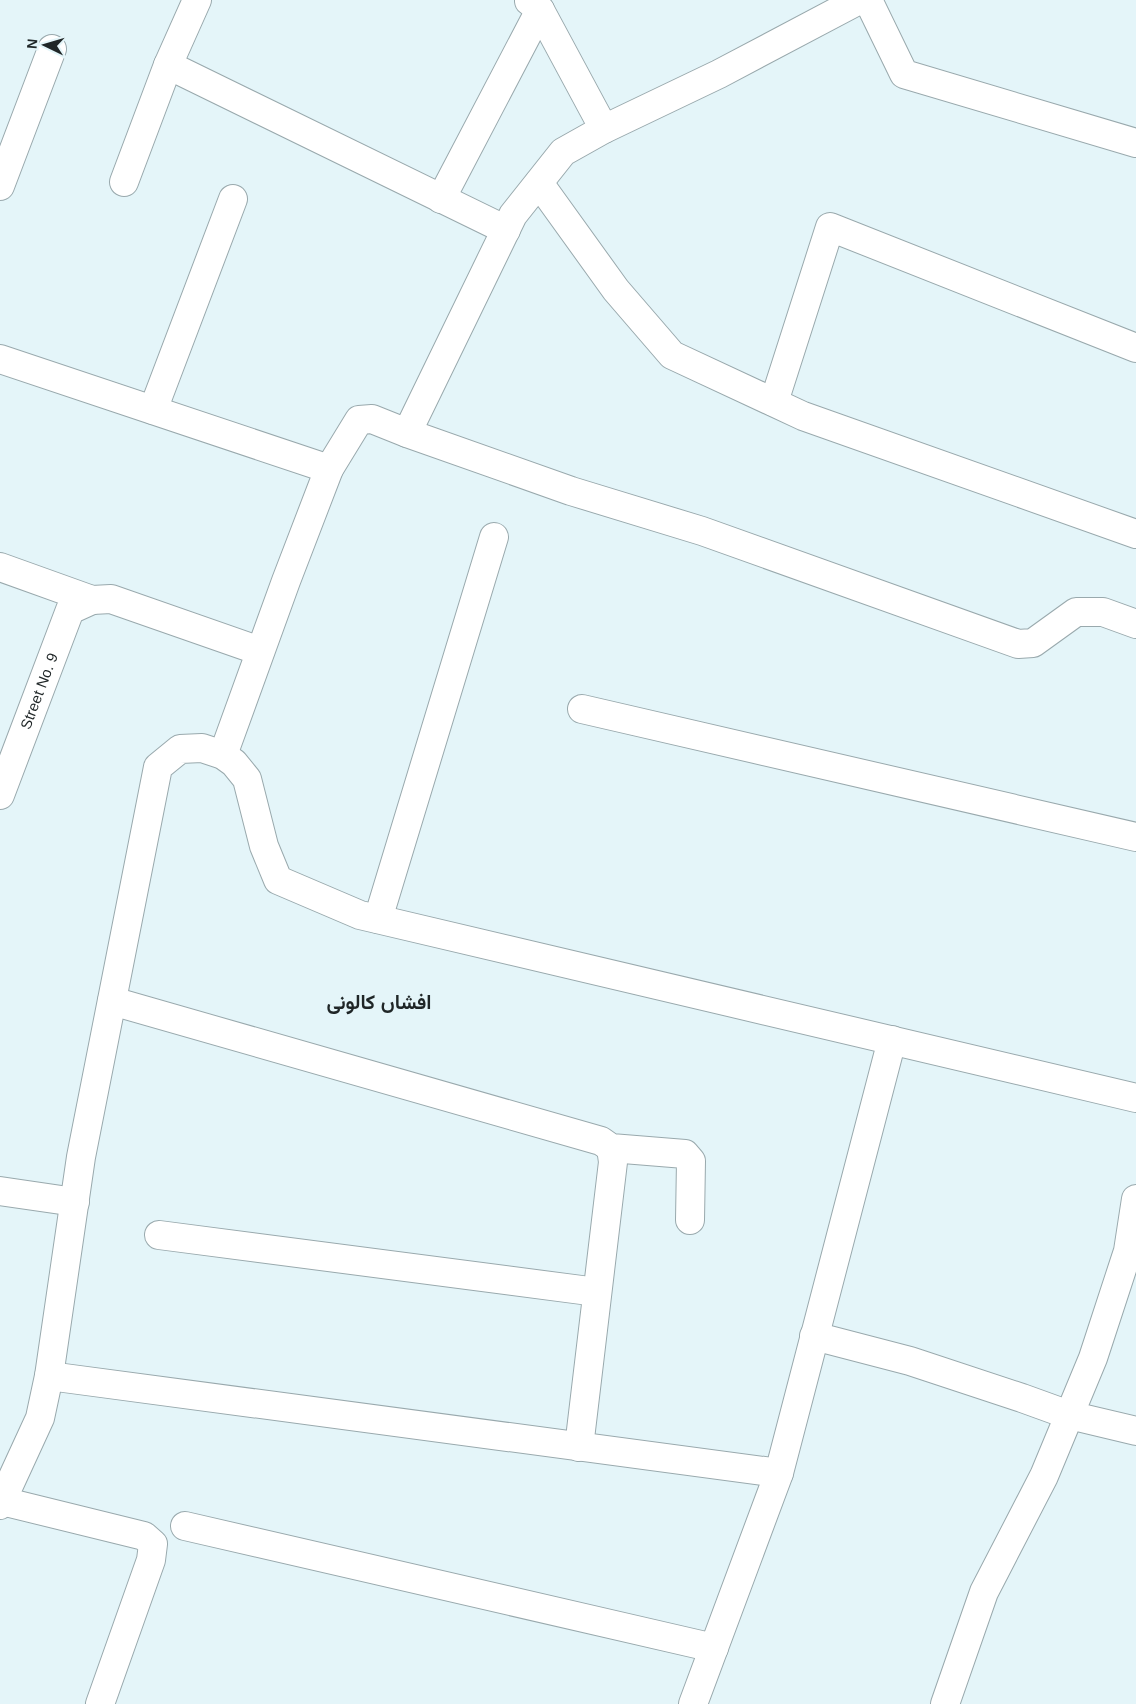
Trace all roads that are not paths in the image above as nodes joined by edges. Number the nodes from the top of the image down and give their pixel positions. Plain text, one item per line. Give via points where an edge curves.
1 (197, 0) edge
2 (859, 0) edge
3 (868, 0) edge
4 (534, 5) edge
5 (52, 49) dead end
6 (168, 65) junction
7 (604, 129) junction
8 (1136, 143) edge
9 (124, 182) dead end
10 (539, 183) junction
11 (0, 186) edge
12 (233, 199) dead end
13 (441, 199) junction
14 (506, 230) junction
15 (1136, 348) edge
16 (0, 359) edge
17 (774, 402) junction
18 (153, 410) junction
19 (407, 433) junction
20 (329, 469) junction
21 (1136, 534) edge
22 (494, 538) dead end
23 (0, 567) edge
24 (92, 600) junction
25 (1136, 624) edge
26 (260, 651) junction
27 (582, 709) dead end
28 (223, 755) junction
29 (0, 795) edge
30 (1136, 836) edge
31 (378, 919) junction
32 (112, 1002) junction
33 (892, 1040) junction
34 (1136, 1098) edge
35 (611, 1148) junction
36 (0, 1190) edge
37 (1136, 1199) edge
38 (75, 1202) junction
39 (690, 1220) dead end
40 (159, 1235) dead end
41 (597, 1292) junction
42 (814, 1336) junction
43 (49, 1376) junction
44 (1070, 1415) junction
45 (1136, 1431) edge
46 (579, 1447) junction
47 (779, 1473) junction
48 (1, 1503) edge
49 (185, 1526) dead end
50 (714, 1648) junction
51 (100, 1704) edge
52 (693, 1704) edge
53 (945, 1704) edge

1 - 6 street
2 - 7 street via 719,74
3 - 8 street via 904,74
4 - 7 street
4 - 13 street
5 - 11 street
6 - 9 street
6 - 13 street
7 - 10 street via 563,152
10 - 14 street via 513,215
10 - 17 street via 616,290 672,356
12 - 18 street
13 - 14 street
14 - 19 street
15 - 17 street via 830,227
16 - 18 street
17 - 21 street via 812,419
18 - 20 street
19 - 20 street via 372,419 360,420
19 - 25 street via 702,531 1018,644 1033,643 1076,612 1103,612
20 - 26 street
22 - 31 street
23 - 24 street
24 - 26 street via 111,600
24 - 29 street, Street No. 9 via 70,610
26 - 28 street
27 - 30 street
28 - 31 street via 247,778 264,846 278,880 360,915
28 - 32 street via 202,748 180,749 158,767
31 - 33 street
32 - 35 street via 601,1141
32 - 38 street
33 - 34 street
33 - 42 street
35 - 39 street via 685,1154 691,1161
35 - 41 street via 613,1162
36 - 38 street
37 - 44 street via 1128,1252 1093,1358
38 - 43 street
40 - 41 street
41 - 46 street
42 - 44 street via 910,1361
42 - 47 street
43 - 46 street
43 - 48 street via 40,1418
44 - 45 street
44 - 53 street via 1044,1476 984,1592
46 - 47 street
47 - 50 street
48 - 51 street via 144,1536 153,1544 151,1560
49 - 50 street
50 - 52 street

